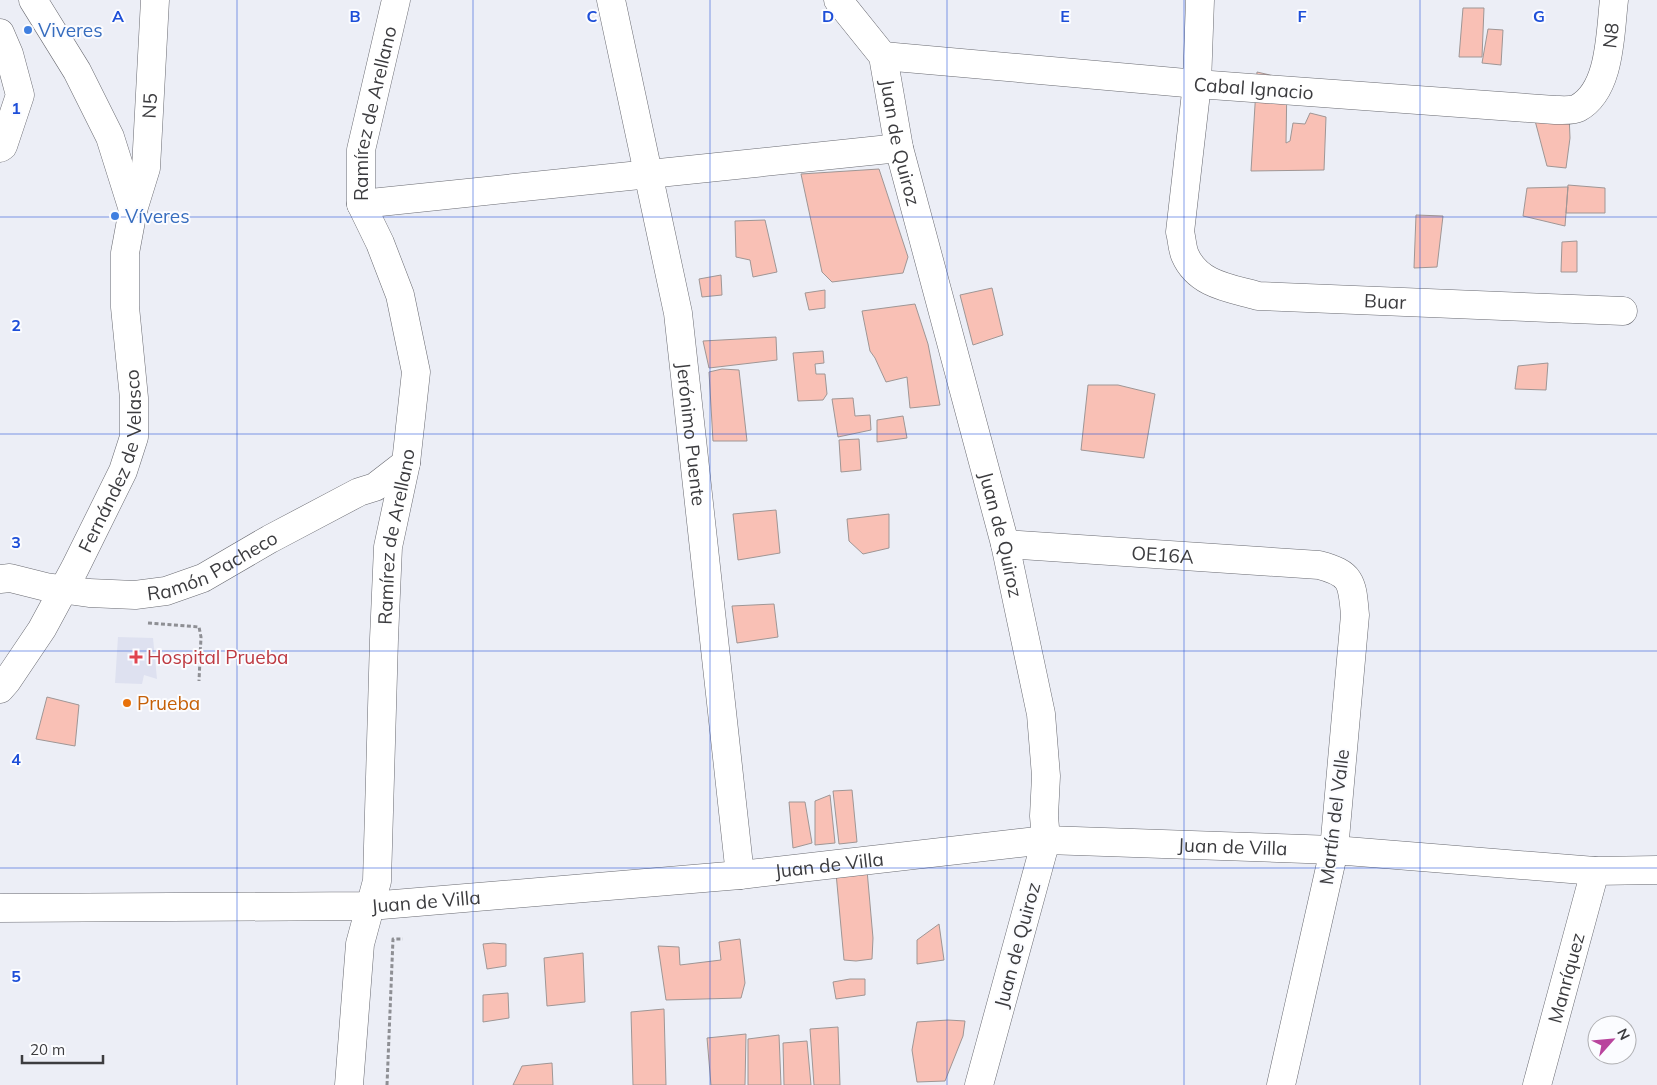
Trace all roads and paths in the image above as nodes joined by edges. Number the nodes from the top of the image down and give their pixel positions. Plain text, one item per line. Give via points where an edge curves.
1 (33, 0) edge
2 (156, 0) edge
3 (396, 0) edge
4 (611, 0) edge
5 (838, 0) edge
6 (1200, 0) edge
7 (1614, 0) edge
8 (0, 33) edge
9 (883, 56) junction
10 (1605, 72) joint
11 (1197, 84) junction
12 (0, 148) edge
13 (899, 148) junction
14 (648, 173) junction
15 (361, 204) junction
16 (133, 210) junction
17 (1623, 311) dead end
18 (406, 463) junction
19 (1005, 544) junction
20 (1319, 565) joint
21 (0, 579) edge
22 (63, 590) junction
23 (201, 637) dead end
24 (199, 681) dead end
25 (0, 689) edge
26 (1046, 840) junction
27 (1334, 850) junction
28 (1657, 870) edge
29 (1595, 871) junction
30 (740, 874) junction
31 (370, 906) junction
32 (0, 908) edge
33 (403, 939) dead end
34 (348, 1085) edge
35 (387, 1085) edge
36 (978, 1085) edge
37 (1282, 1085) edge
38 (1537, 1085) edge

1 - 16 street via 77,71 110,137
2 - 16 street, N5 via 146,168
3 - 15 street, Ramírez de Arellano via 361,150
4 - 14 street, Jerónimo Puente
5 - 9 street, Juan de Quiroz
6 - 11 street
7 - 10 street, N8
8 - 12 street via 10,54 20,95
9 - 11 street, Cabal Ignacio
9 - 13 street, Juan de Quiroz
10 - 11 street, Cabal Ignacio via 1589,100 1576,109 1554,110
11 - 17 street, Buar via 1180,232 1185,255 1196,271 1213,284 1258,296
13 - 14 street
13 - 19 street, Juan de Quiroz
14 - 15 street
14 - 30 street, Jerónimo Puente via 678,313
15 - 18 street, Ramírez de Arellano via 400,295 416,372
16 - 22 street, Fernández de Velasco via 125,253 125,307 134,398 134,437 123,471
18 - 22 street, Ramón Pacheco via 375,487 359,492 270,539 203,578 166,591 135,595
18 - 31 street, Ramírez de Arellano via 388,547 378,881
19 - 20 street, OE16A
19 - 26 street, Juan de Quiroz via 1041,714 1046,776
20 - 27 street, Martín del Valle via 1345,575 1353,588 1355,616
21 - 22 street, Ramón Pacheco via 10,578
22 - 25 street, Fernández de Velasco via 42,629
23 - 24 path
26 - 27 street, Juan de Villa
26 - 30 street, Juan de Villa
26 - 36 street, Juan de Quiroz
27 - 29 street, Juan de Villa
27 - 37 street, Martín del Valle
28 - 29 street, Juan de Villa
29 - 38 street, Manríquez
30 - 31 street, Juan de Villa
31 - 32 street, Juan de Villa
31 - 34 street, Ramírez de Arellano via 360,944
33 - 35 path via 393,939

